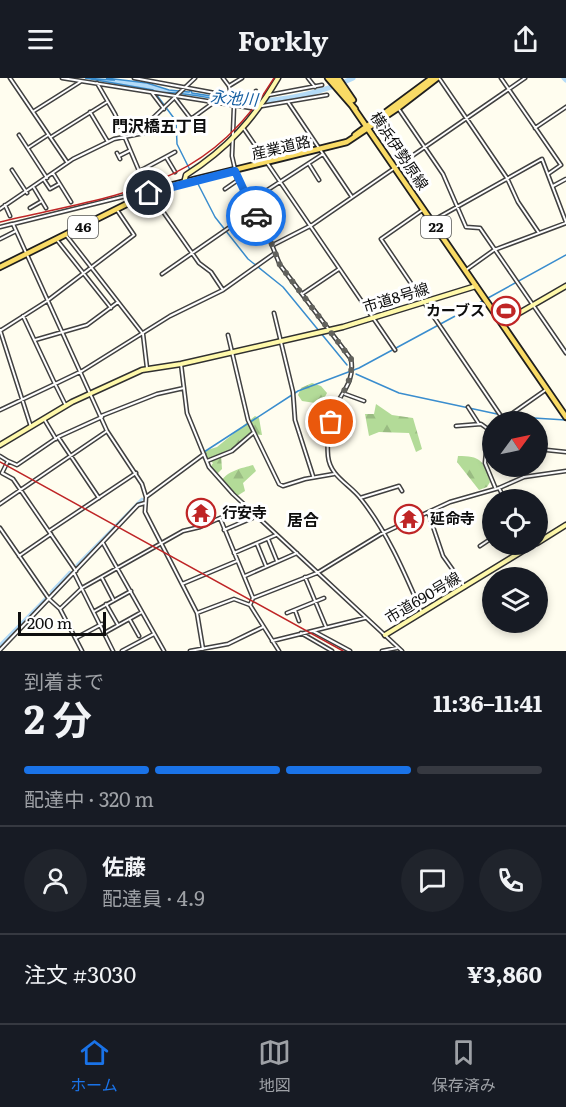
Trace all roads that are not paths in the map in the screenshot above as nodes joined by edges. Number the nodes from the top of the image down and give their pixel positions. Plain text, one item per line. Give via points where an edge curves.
1 (10, 78) edge
2 (18, 78) edge
3 (62, 78) edge
4 (134, 78) edge
5 (149, 78) edge
6 (195, 78) edge
7 (223, 78) edge
8 (242, 78) edge
9 (278, 78) edge
10 (308, 78) edge
11 (338, 78) edge
12 (432, 78) edge
13 (438, 78) edge
14 (501, 78) edge
15 (525, 78) edge
16 (331, 80) edge
17 (81, 81) junction
18 (153, 81) junction
19 (14, 82) junction
20 (97, 83) junction
21 (229, 86) junction
22 (322, 86) dead end
23 (315, 87) junction
24 (186, 88) junction
25 (509, 89) junction
26 (342, 90) junction
27 (256, 91) dead end
28 (155, 93) junction
29 (327, 95) dead end
30 (268, 96) junction
31 (177, 97) junction
32 (232, 97) junction
33 (108, 101) junction
34 (288, 102) junction
35 (213, 103) junction
36 (234, 106) junction
37 (261, 106) junction
38 (166, 107) junction
39 (566, 107) edge
40 (251, 108) dead end
41 (398, 108) junction
42 (34, 111) junction
43 (90, 112) junction
44 (467, 118) junction
45 (368, 127) junction
46 (535, 128) junction
47 (244, 129) junction
48 (19, 135) dead end
49 (50, 136) junction
50 (123, 137) junction
51 (233, 140) junction
52 (108, 142) junction
53 (424, 147) junction
54 (28, 148) junction
55 (129, 151) junction
56 (175, 152) dead end
57 (322, 152) junction
58 (119, 156) dead end
59 (166, 157) junction
60 (67, 162) junction
61 (267, 163) junction
62 (309, 164) junction
63 (395, 167) junction
64 (12, 170) dead end
65 (235, 171) junction
66 (138, 172) junction
67 (175, 172) dead end
68 (53, 173) junction
69 (548, 174) junction
70 (507, 178) junction
71 (46, 179) junction
72 (238, 180) junction
73 (319, 180) dead end
74 (566, 180) edge
75 (184, 183) junction
76 (281, 183) junction
77 (59, 184) junction
78 (145, 185) dead end
79 (553, 186) junction
80 (34, 188) junction
81 (225, 189) dead end
82 (27, 193) junction
83 (150, 193) junction
84 (352, 197) junction
85 (42, 201) junction
86 (134, 201) junction
87 (71, 202) dead end
88 (249, 202) junction
89 (5, 205) junction
90 (456, 206) junction
91 (30, 208) dead end
92 (46, 208) dead end
93 (0, 209) edge
94 (424, 209) junction
95 (117, 210) junction
96 (254, 211) junction
97 (10, 216) dead end
98 (432, 221) junction
99 (566, 222) edge
100 (13, 224) junction
101 (310, 226) junction
102 (0, 227) edge
103 (16, 231) junction
104 (539, 233) junction
105 (66, 236) junction
106 (0, 239) edge
107 (57, 240) junction
108 (273, 246) junction
109 (494, 250) junction
110 (275, 253) junction
111 (27, 254) junction
112 (192, 254) junction
113 (0, 267) edge
114 (91, 267) junction
115 (339, 269) junction
116 (466, 270) junction
117 (83, 273) junction
118 (162, 274) dead end
119 (476, 286) junction
120 (566, 286) edge
121 (223, 290) junction
122 (302, 295) junction
123 (47, 301) junction
124 (118, 302) junction
125 (425, 302) junction
126 (533, 306) junction
127 (111, 308) junction
128 (274, 313) dead end
129 (23, 315) junction
130 (373, 317) junction
131 (502, 323) junction
132 (0, 330) edge
133 (329, 330) junction
134 (62, 333) junction
135 (143, 334) junction
136 (228, 335) dead end
137 (35, 340) junction
138 (281, 341) junction
139 (395, 349) dead end
140 (232, 352) junction
141 (566, 353) edge
142 (181, 364) junction
143 (147, 369) junction
144 (82, 371) junction
145 (54, 384) junction
146 (185, 388) junction
147 (547, 388) junction
148 (91, 393) junction
149 (345, 393) junction
150 (22, 397) junction
151 (364, 401) dead end
152 (66, 406) junction
153 (469, 409) dead end
154 (0, 410) edge
155 (499, 411) edge
156 (517, 411) edge
157 (101, 416) junction
158 (566, 417) edge
159 (44, 419) junction
160 (479, 424) junction
161 (456, 426) dead end
162 (482, 426) edge
163 (31, 427) junction
164 (107, 431) junction
165 (253, 434) junction
166 (57, 438) junction
167 (0, 445) edge
168 (548, 450) edge
169 (566, 452) edge
170 (204, 454) junction
171 (0, 456) edge
172 (70, 456) junction
173 (8, 461) junction
174 (207, 461) junction
175 (566, 471) edge
176 (136, 473) junction
177 (335, 474) junction
178 (314, 477) junction
179 (492, 477) edge
180 (497, 487) junction
181 (21, 490) junction
182 (402, 491) dead end
183 (146, 497) junction
184 (99, 498) junction
185 (360, 498) junction
186 (145, 503) junction
187 (0, 504) edge
188 (247, 506) junction
189 (405, 509) dead end
190 (428, 512) junction
191 (257, 516) junction
192 (220, 518) junction
193 (409, 522) junction
194 (566, 525) edge
195 (0, 528) edge
196 (224, 530) junction
197 (50, 533) junction
198 (277, 534) junction
199 (383, 534) junction
200 (548, 536) edge
201 (268, 539) junction
202 (163, 542) junction
203 (103, 543) junction
204 (257, 544) junction
205 (234, 553) junction
206 (297, 553) junction
207 (517, 555) edge
208 (19, 556) junction
209 (237, 561) junction
210 (277, 562) junction
211 (266, 567) junction
212 (118, 569) junction
213 (75, 572) junction
214 (318, 573) junction
215 (244, 576) junction
216 (305, 577) junction
217 (102, 578) junction
218 (182, 584) junction
219 (465, 587) junction
220 (82, 588) junction
221 (130, 591) junction
222 (253, 598) junction
223 (324, 598) dead end
224 (49, 599) junction
225 (113, 600) junction
226 (315, 602) junction
227 (106, 604) junction
228 (250, 605) junction
229 (60, 609) junction
230 (295, 610) junction
231 (94, 611) junction
232 (142, 612) junction
233 (197, 613) junction
234 (287, 613) dead end
235 (422, 613) junction
236 (370, 614) dead end
237 (365, 617) junction
238 (130, 620) junction
239 (299, 621) dead end
240 (102, 624) junction
241 (118, 626) junction
242 (263, 627) junction
243 (326, 627) junction
244 (312, 630) junction
245 (106, 632) junction
246 (301, 633) junction
247 (154, 634) junction
248 (385, 635) junction
249 (139, 636) dead end
250 (76, 638) junction
251 (272, 641) junction
252 (228, 644) junction
253 (398, 647) junction
254 (202, 649) junction
255 (0, 650) edge
256 (82, 651) edge
257 (113, 651) edge
258 (122, 651) edge
259 (164, 651) edge
260 (190, 651) edge
261 (230, 651) edge
262 (279, 651) edge
263 (332, 651) edge
264 (350, 651) edge
265 (382, 651) edge
266 (402, 651) edge

1 - 19 street
2 - 19 street
3 - 17 street
4 - 18 street
5 - 18 street
6 - 24 street
7 - 21 street
8 - 21 street
9 - 30 street
10 - 23 street
11 - 26 main road
12 - 45 main road, 46
13 - 41 main road, 46
13 - 44 street
14 - 25 street
15 - 25 street
16 - 26 main road, 横浜伊勢原線 / 22
17 - 20 street
17 - 42 street
18 - 24 street
19 - 42 street
20 - 28 street
20 - 33 street
21 - 32 street
22 - 23 street
23 - 30 street
24 - 31 street
24 - 32 street
25 - 44 street
25 - 46 street
26 - 45 main road, 横浜伊勢原線 / 22
27 - 32 street via 259,97
28 - 31 street
28 - 38 street
29 - 34 street
30 - 37 street
31 - 35 street
31 - 35 street via 191,119
31 - 38 street
32 - 36 street
33 - 43 street
33 - 50 street
34 - 37 street
34 - 57 street
35 - 36 street
36 - 40 street
36 - 51 street
37 - 47 street
38 - 50 street via 144,133
39 - 46 street
41 - 45 main road, 46
41 - 53 street
42 - 49 street
43 - 49 street
43 - 52 street
44 - 53 street
44 - 70 street
45 - 57 main road, 産業道路 / 46
45 - 63 main road, 横浜伊勢原線 / 22
46 - 69 street via 561,165
47 - 51 street
47 - 61 street
48 - 54 street
49 - 54 street
49 - 60 street
50 - 52 street
50 - 55 street
51 - 65 street
51 - 75 street via 185,176
52 - 60 street
53 - 63 street
53 - 90 street via 443,174
54 - 71 street
55 - 58 street
55 - 66 street
56 - 59 street
57 - 61 main road, 産業道路 / 46
57 - 62 street
57 - 84 street
59 - 66 street
59 - 67 street
60 - 68 street
61 - 65 main road, 産業道路 / 46
61 - 76 street
62 - 73 street
62 - 76 street
63 - 84 street
63 - 94 main road, 横浜伊勢原線 / 22
64 - 82 street
65 - 72 street
65 - 75 main road, 産業道路 / 46
66 - 78 street
68 - 71 street
68 - 77 street
69 - 70 street via 542,159
69 - 79 street
70 - 90 street
70 - 104 street
71 - 77 street via 50,189
71 - 80 street
72 - 81 street
72 - 88 street
74 - 79 street
75 - 83 main road, 産業道路 / 46
76 - 88 street
76 - 101 street
77 - 87 street
79 - 99 street
80 - 82 street
80 - 85 street
82 - 89 street
83 - 86 main road, 産業道路 / 46
83 - 112 street
84 - 101 street
85 - 91 street
85 - 92 street
86 - 95 main road, 産業道路 / 46
86 - 100 street via 126,196
88 - 96 street
89 - 93 street
89 - 97 street
90 - 98 street
90 - 109 street via 466,227 480,228
94 - 98 main road, 横浜伊勢原線 / 22
94 - 125 street via 381,239
95 - 105 main road, 産業道路 / 46
95 - 114 street via 134,235
96 - 108 street
96 - 112 street
98 - 116 main road, 横浜伊勢原線 / 22
99 - 104 street
100 - 102 street
100 - 103 street
101 - 108 street
101 - 115 street
103 - 106 street
103 - 111 street
104 - 109 street
105 - 107 main road, 産業道路 / 46
105 - 114 street
107 - 111 main road, 産業道路 / 46
107 - 117 street
108 - 110 street
109 - 116 street
109 - 126 street
110 - 121 street
110 - 122 street
111 - 113 main road, 産業道路 / 46
111 - 123 street
112 - 118 street
112 - 121 street
114 - 117 street
114 - 124 street
115 - 122 street
115 - 130 street
116 - 119 main road, 横浜伊勢原線 / 22
117 - 123 street
117 - 127 street
119 - 125 street, 市道8号線
119 - 131 main road, 横浜伊勢原線 / 22
120 - 126 street
121 - 135 street
122 - 133 street
123 - 129 street
123 - 134 street
124 - 127 street
124 - 135 street
125 - 130 street, 市道8号線
125 - 155 street
126 - 131 street
126 - 141 street
127 - 134 street via 90,323
128 - 138 street
129 - 132 street
129 - 137 street
130 - 133 street, 市道8号線
130 - 139 street
131 - 147 main road, 横浜伊勢原線 / 22
132 - 150 street
133 - 138 street, 市道8号線
133 - 149 street via 349,356 352,369
134 - 137 street
134 - 144 street
135 - 143 street
135 - 144 street
136 - 140 street
137 - 145 street
138 - 140 street, 市道8号線
138 - 178 street via 295,420
140 - 142 street, 市道8号線
140 - 165 street
142 - 143 street, 市道8号線
142 - 146 street
143 - 148 street, 市道8号線
144 - 145 street
144 - 148 street
145 - 150 street
145 - 152 street
146 - 157 street via 157,394
146 - 170 street via 185,408
147 - 156 street
147 - 158 main road, 横浜伊勢原線 / 22
148 - 152 street, 市道8号線
148 - 157 street
149 - 151 street
149 - 177 street via 333,411 329,439 329,458
150 - 154 street
150 - 163 street
152 - 159 street, 市道8号線
153 - 160 street
157 - 164 street
157 - 166 street
159 - 163 street, 市道8号線
159 - 166 street
160 - 161 street
160 - 162 street
163 - 167 street, 市道8号線
164 - 172 street
164 - 176 street
165 - 174 street via 232,451
165 - 178 street via 280,485
166 - 172 street
166 - 173 street via 17,465
168 - 169 street
170 - 174 street
170 - 183 street
171 - 173 street
172 - 181 street
172 - 184 street
173 - 181 street via 2,472
174 - 188 street
175 - 180 street via 524,477
176 - 183 street
176 - 184 street
177 - 178 street
177 - 185 street
179 - 180 street
180 - 190 street
181 - 187 street
181 - 197 street
182 - 185 street via 397,486
183 - 186 street
184 - 197 street
185 - 199 street
186 - 202 street via 145,512
186 - 203 street
188 - 191 street
188 - 192 street
189 - 193 street
190 - 193 street
190 - 219 street via 442,556
191 - 196 street
191 - 198 street
192 - 196 street
192 - 202 street
193 - 199 street
194 - 200 street, 市道690号線
195 - 208 street
196 - 205 street
197 - 208 street
197 - 213 street
198 - 201 street
198 - 206 street
199 - 214 street
199 - 235 street
201 - 204 street
201 - 210 street
202 - 212 street
202 - 218 street
203 - 212 street
203 - 213 street
204 - 205 street
204 - 211 street
205 - 209 street
206 - 210 street
206 - 214 street
207 - 219 street, 市道690号線
208 - 224 street
209 - 215 street
209 - 218 street
210 - 211 street
211 - 215 street
212 - 217 street
212 - 221 street
213 - 220 street
213 - 224 street
214 - 216 street
214 - 237 street
215 - 222 street
216 - 222 street
216 - 226 street
217 - 220 street
217 - 225 street
218 - 233 street
219 - 235 street, 市道690号線
220 - 229 street
220 - 231 street
221 - 225 street
221 - 232 street
222 - 228 street
223 - 226 street
224 - 229 street
224 - 255 street
225 - 227 street
226 - 230 street
226 - 243 street
227 - 231 street
227 - 241 street
228 - 233 street via 234,599
228 - 242 street
229 - 250 street
230 - 234 street
230 - 239 street
231 - 240 street
232 - 238 street
232 - 247 street
233 - 254 street
235 - 248 street, 市道690号線
236 - 237 street
237 - 243 street
237 - 248 street
238 - 241 street
238 - 249 street
240 - 245 street
240 - 250 street
241 - 245 street
242 - 251 street
242 - 252 street
243 - 244 street
244 - 246 street
244 - 264 street
245 - 257 street
246 - 251 street
246 - 263 street
247 - 258 street
247 - 259 street
248 - 253 street
250 - 256 street
251 - 262 street
252 - 254 street
252 - 261 street
253 - 265 street
253 - 266 street
254 - 260 street

